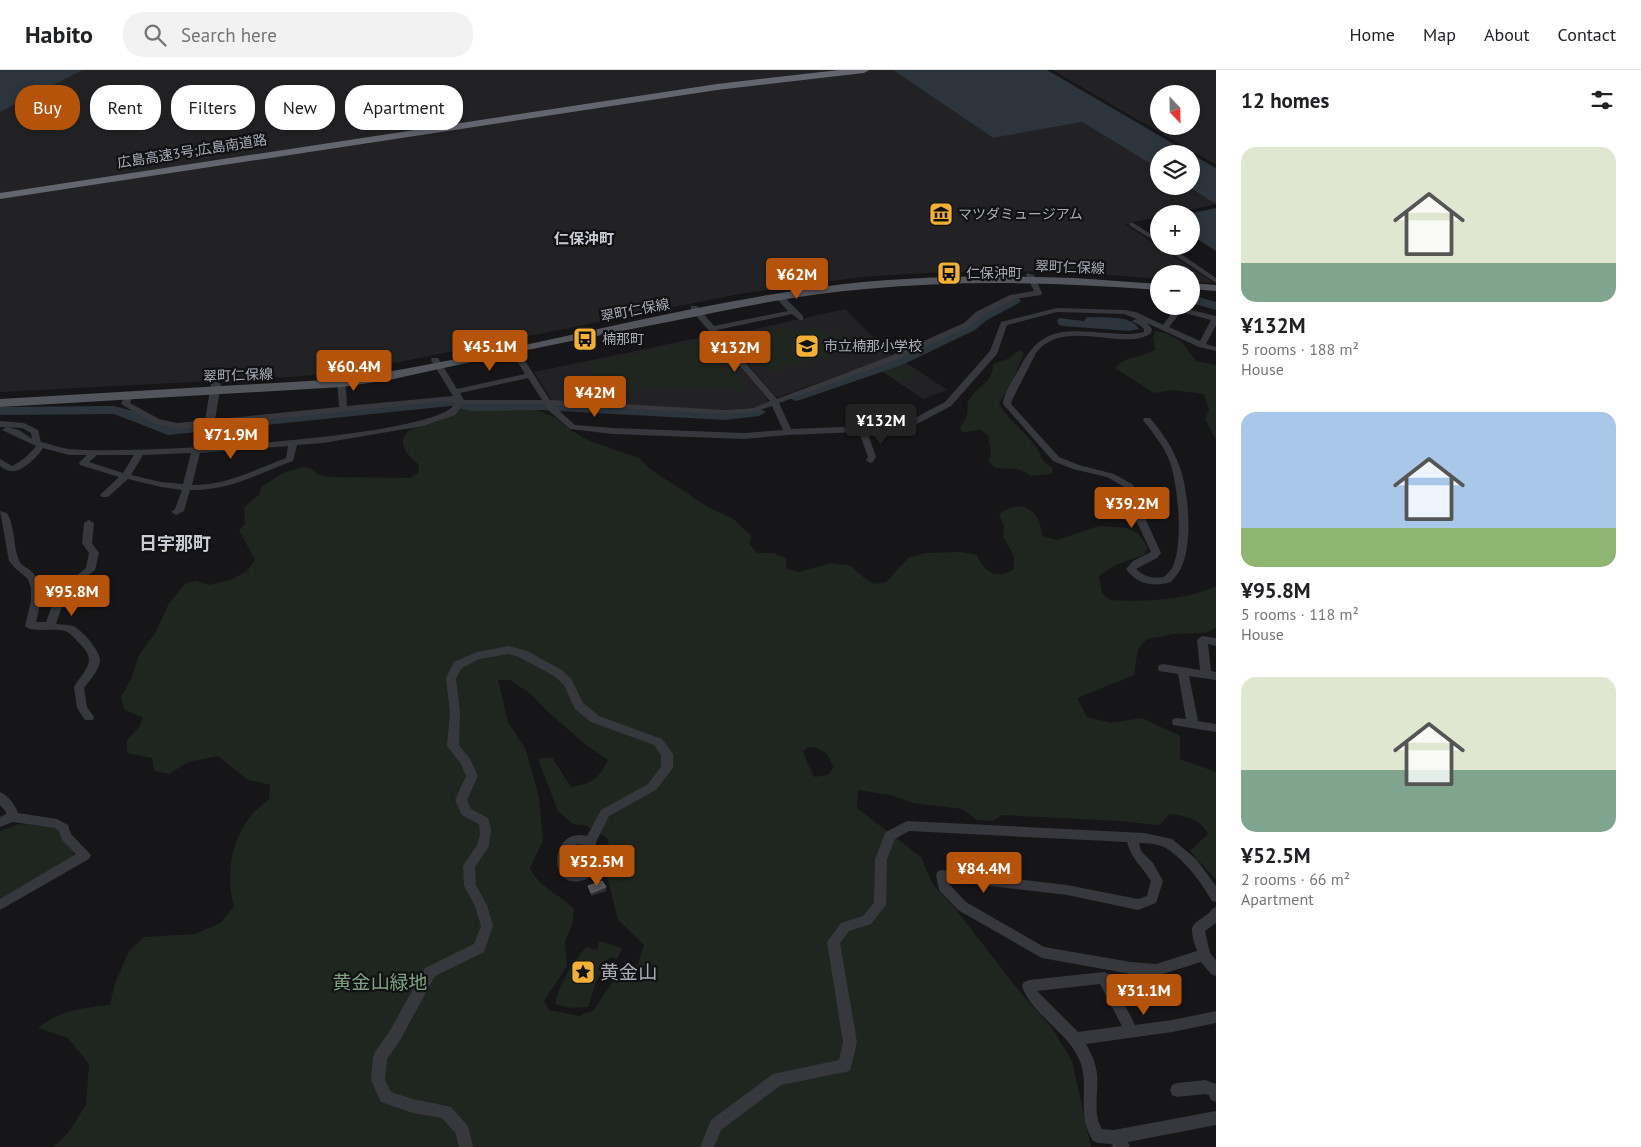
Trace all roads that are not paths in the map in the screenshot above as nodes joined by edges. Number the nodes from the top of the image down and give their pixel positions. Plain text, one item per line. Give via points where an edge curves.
1 (828, 70) edge
2 (864, 70) edge
3 (0, 194) edge
4 (1131, 224) dead end
5 (1150, 236) edge
6 (1177, 255) edge
7 (1032, 278) junction
8 (914, 280) junction
9 (1216, 281) edge
10 (1150, 283) edge
11 (1150, 286) edge
12 (1200, 287) edge
13 (1216, 288) edge
14 (1200, 291) edge
15 (1216, 293) edge
16 (779, 297) junction
17 (696, 310) junction
18 (1057, 310) junction
19 (793, 312) junction
20 (800, 318) dead end
21 (1216, 319) edge
22 (1165, 328) junction
23 (712, 329) junction
24 (1202, 345) junction
25 (513, 347) junction
26 (1216, 349) edge
27 (437, 363) junction
28 (531, 375) junction
29 (341, 380) junction
30 (216, 387) junction
31 (455, 392) junction
32 (129, 395) junction
33 (0, 397) edge
34 (774, 401) junction
35 (0, 403) edge
36 (461, 403) junction
37 (550, 405) junction
38 (344, 408) junction
39 (1146, 420) dead end
40 (0, 424) edge
41 (209, 426) junction
42 (862, 429) junction
43 (0, 430) edge
44 (788, 432) junction
45 (293, 442) junction
46 (38, 444) junction
47 (200, 450) junction
48 (95, 452) junction
49 (141, 452) junction
50 (870, 460) dead end
51 (2, 464) edge
52 (125, 477) junction
53 (187, 487) junction
54 (105, 495) dead end
55 (176, 512) dead end
56 (0, 514) edge
57 (89, 523) dead end
58 (50, 625) junction
59 (1216, 642) edge
60 (1163, 668) dead end
61 (1183, 671) junction
62 (1211, 675) edge
63 (88, 717) dead end
64 (1177, 722) dead end
65 (1193, 724) junction
66 (1216, 728) edge
67 (0, 797) edge
68 (12, 817) junction
69 (0, 822) edge
70 (1132, 838) junction
71 (590, 842) dead end
72 (1216, 897) edge
73 (0, 905) edge
74 (1216, 913) edge
75 (1204, 955) junction
76 (1216, 970) edge
77 (1216, 1017) edge
78 (1132, 1032) junction
79 (1076, 1040) junction
80 (1177, 1090) dead end
81 (1216, 1096) edge
82 (1216, 1118) edge
83 (1118, 1142) edge
84 (466, 1147) edge
85 (707, 1147) edge

1 - 3 highway, 広島高速3号;広島南道路 via 669,91
2 - 3 highway, 広島高速3号;広島南道路 via 717,87
4 - 5 street
6 - 9 street
7 - 8 main road, 翠町仁保線
7 - 10 main road, 翠町仁保線
7 - 11 main road, 翠町仁保線
7 - 34 street via 1038,293 1013,297 979,314 967,324 891,359
8 - 16 main road, 翠町仁保線
8 - 17 main road, 翠町仁保線 via 815,286
12 - 13 main road
14 - 15 main road
16 - 17 main road, 翠町仁保線
16 - 19 street
17 - 23 street
17 - 25 main road, 翠町仁保線
18 - 22 street via 1124,312
18 - 39 street via 1065,315 1121,316 1144,324 1148,329 1147,333 1136,336 1077,334 1044,340 1027,360 1007,404 1056,459 1119,479 1138,496 1139,515 1156,553 1131,569 1140,577 1158,582 1173,577 1178,570 1183,507 1174,463 1160,436
18 - 42 street via 1004,324 994,352 948,404 914,422 892,428
19 - 20 street
19 - 23 street
21 - 22 street via 1179,309
21 - 24 street
22 - 24 street
23 - 34 street
24 - 26 street
25 - 27 main road, 翠町仁保線
25 - 28 street
27 - 29 main road, 翠町仁保線
27 - 31 street
28 - 31 street
28 - 37 street
29 - 30 main road, 翠町仁保線
29 - 38 street
30 - 32 main road, 翠町仁保線
30 - 33 main road, 翠町仁保線
30 - 41 street
31 - 36 street
32 - 35 main road, 翠町仁保線
32 - 41 street via 124,404 156,421 177,426
34 - 37 street via 754,410 726,412
34 - 44 street
36 - 37 street
36 - 38 street via 450,398
36 - 45 street via 452,413 416,425
37 - 44 street via 578,429 744,436
38 - 41 street
40 - 46 street via 24,426 35,432
41 - 47 street
42 - 44 street
42 - 50 street via 872,457
43 - 46 street via 16,431 29,442
45 - 47 street
45 - 53 street via 290,459 242,480 215,486
46 - 48 street via 69,452
46 - 51 street via 36,454 21,466 12,469
47 - 49 street
47 - 53 street
48 - 49 street
48 - 52 street via 83,463
49 - 52 street
52 - 53 street via 162,486
52 - 54 street
53 - 55 street
56 - 58 street via 4,515 10,528 12,557 16,566 32,577 37,589 30,626
57 - 58 street via 87,543 94,553 90,570 78,579 57,605
58 - 63 street via 54,629 72,629 96,656 95,666 79,687 82,708
59 - 62 street via 1202,640
60 - 61 street
61 - 62 street
61 - 65 street
64 - 65 street
65 - 66 street
67 - 68 street via 12,810
68 - 69 street
68 - 73 street via 57,824 64,828 66,836 85,855
70 - 72 street via 1168,843 1192,863
70 - 75 street via 1136,853 1157,881 1152,899 1138,905 1067,890 942,876 943,886 962,906 1042,952 1156,970
70 - 85 street via 935,826 907,826 890,836 881,859 880,905 867,920 845,927 833,942 850,1042 845,1066 778,1079 716,1125
71 - 84 street via 605,813 652,787 667,768 667,754 658,742 595,719 579,706 568,683 558,673 522,654 509,650 477,656 458,665 451,678 455,713 453,746 472,776 461,800 466,812 484,821 488,835 469,866 470,886 481,904 487,926 479,948 430,972 380,1057 378,1080 386,1097 446,1112 464,1131
74 - 75 street via 1198,929
75 - 76 street
77 - 78 street
78 - 79 street
78 - 79 street via 1104,978 1029,986 1032,995
79 - 83 street via 1090,1071 1092,1130 1098,1136
80 - 81 street via 1205,1087 1214,1090
82 - 83 street

